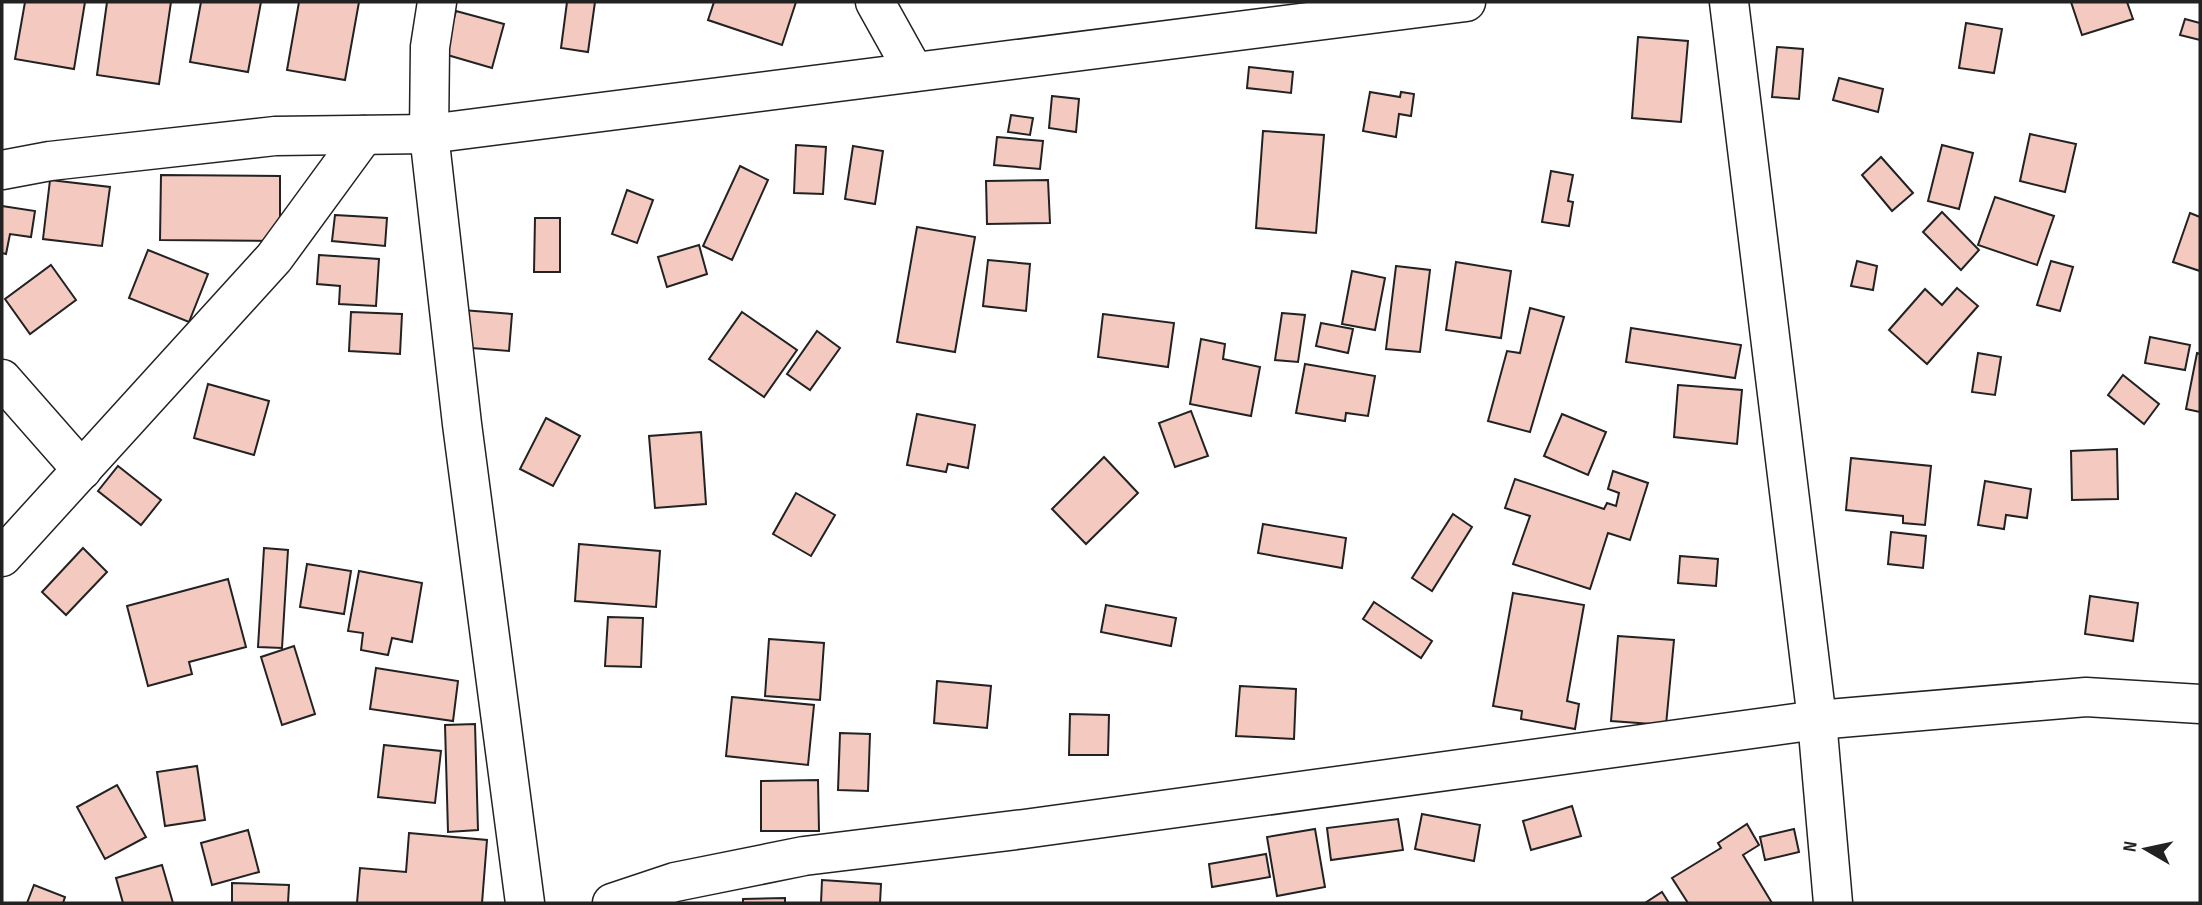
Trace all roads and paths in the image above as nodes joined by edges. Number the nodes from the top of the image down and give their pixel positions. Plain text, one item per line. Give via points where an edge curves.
1 (438, 2) edge
2 (875, 2) edge
3 (1466, 2) edge
4 (1729, 2) edge
5 (914, 72) junction
6 (429, 134) junction
7 (364, 135) junction
8 (2, 170) edge
9 (2, 379) edge
10 (82, 470) junction
11 (2, 557) edge
12 (2200, 704) edge
13 (1817, 720) junction
14 (525, 903) edge
15 (612, 903) edge
16 (1833, 903) edge

1 - 6 street via 430,47
2 - 5 street
3 - 5 street
4 - 13 street
5 - 6 street
6 - 7 street
6 - 14 street
7 - 8 street via 275,136
7 - 10 street via 274,258
9 - 10 street
10 - 11 street
12 - 13 street via 2086,697
13 - 15 street via 804,856 676,882
13 - 16 street

